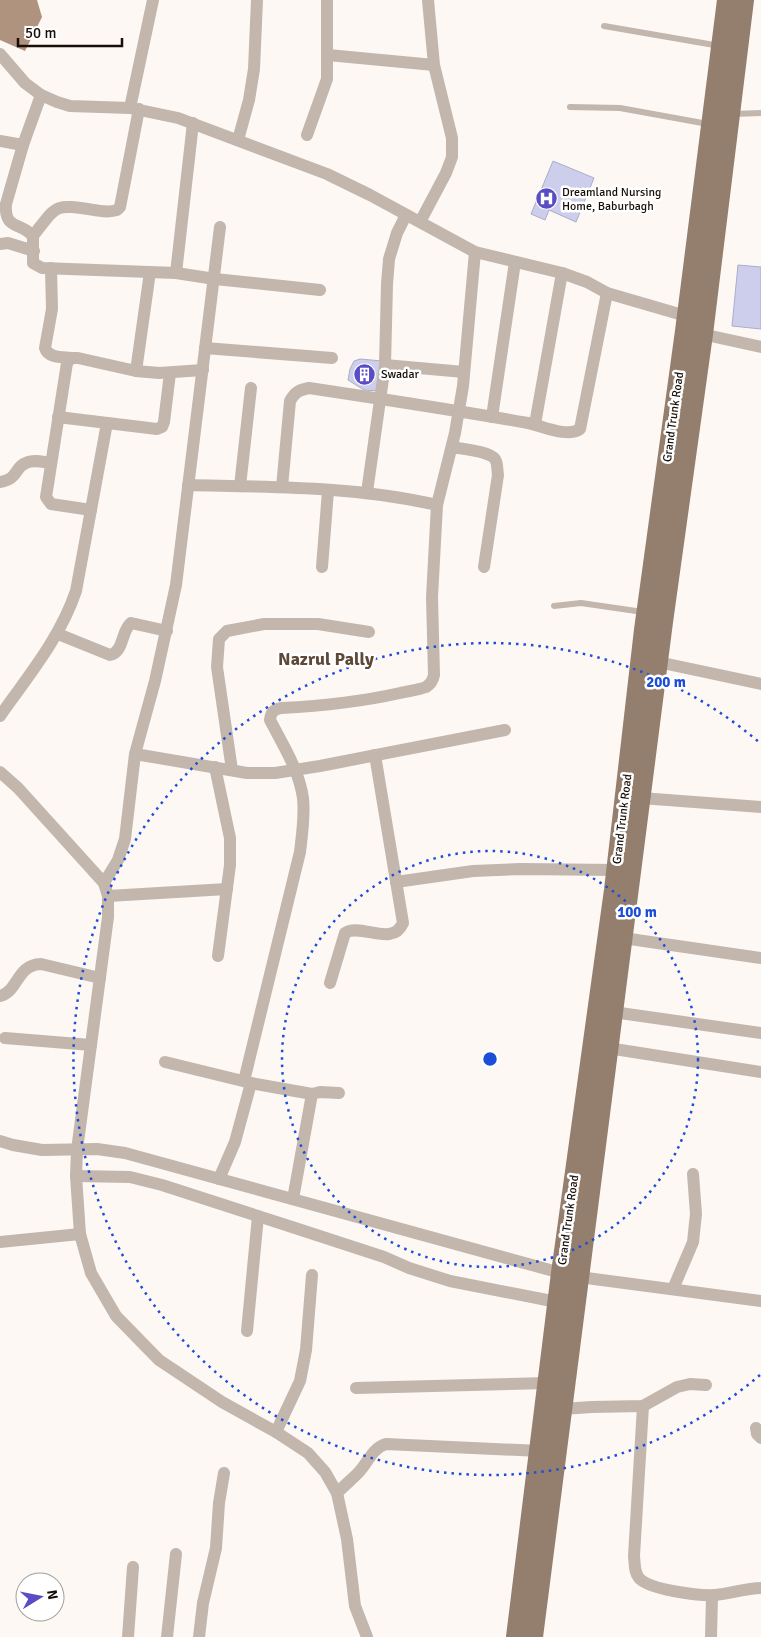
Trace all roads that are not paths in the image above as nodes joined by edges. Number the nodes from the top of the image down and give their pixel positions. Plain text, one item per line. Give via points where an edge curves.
1 (153, 0) edge
2 (257, 0) edge
3 (327, 0) edge
4 (428, 0) edge
5 (727, 0) edge
6 (744, 0) edge
7 (604, 26) dead end
8 (721, 46) junction
9 (0, 54) edge
10 (328, 55) junction
11 (434, 65) junction
12 (41, 95) junction
13 (570, 107) dead end
14 (134, 109) junction
15 (761, 113) edge
16 (729, 114) junction
17 (193, 123) junction
18 (711, 124) junction
19 (307, 134) dead end
20 (238, 140) junction
21 (0, 141) edge
22 (23, 145) junction
23 (406, 214) junction
24 (420, 222) junction
25 (220, 227) dead end
26 (34, 236) junction
27 (0, 244) edge
28 (34, 252) junction
29 (475, 252) junction
30 (515, 262) junction
31 (51, 268) junction
32 (150, 272) junction
33 (176, 273) junction
34 (562, 273) junction
35 (214, 279) junction
36 (320, 290) dead end
37 (607, 293) junction
38 (691, 327) junction
39 (761, 347) edge
40 (205, 348) junction
41 (71, 358) junction
42 (332, 358) dead end
43 (385, 365) junction
44 (202, 370) junction
45 (136, 371) junction
46 (464, 372) junction
47 (170, 373) junction
48 (250, 388) dead end
49 (381, 399) junction
50 (459, 410) junction
51 (58, 417) junction
52 (492, 417) junction
53 (107, 423) junction
54 (535, 424) junction
55 (452, 447) junction
56 (51, 463) junction
57 (0, 482) edge
58 (188, 485) junction
59 (240, 486) junction
60 (282, 487) junction
61 (328, 490) junction
62 (367, 492) junction
63 (437, 505) junction
64 (91, 510) junction
65 (322, 567) dead end
66 (484, 567) dead end
67 (554, 606) dead end
68 (647, 612) junction
69 (167, 631) junction
70 (369, 632) dead end
71 (58, 634) junction
72 (658, 662) junction
73 (761, 684) edge
74 (0, 716) edge
75 (506, 730) dead end
76 (136, 754) junction
77 (375, 755) junction
78 (215, 767) junction
79 (232, 770) junction
80 (296, 770) junction
81 (0, 772) edge
82 (641, 798) junction
83 (761, 807) edge
84 (616, 870) junction
85 (396, 882) junction
86 (104, 883) junction
87 (227, 889) junction
88 (108, 896) junction
89 (623, 938) junction
90 (218, 956) dead end
91 (761, 958) edge
92 (100, 978) junction
93 (330, 983) dead end
94 (0, 996) edge
95 (613, 1012) junction
96 (761, 1033) edge
97 (5, 1038) dead end
98 (91, 1046) junction
99 (608, 1048) junction
100 (165, 1062) dead end
101 (761, 1072) edge
102 (247, 1082) junction
103 (339, 1093) dead end
104 (312, 1094) junction
105 (0, 1141) edge
106 (77, 1150) junction
107 (693, 1174) dead end
108 (76, 1176) junction
109 (219, 1179) junction
110 (293, 1199) junction
111 (258, 1216) junction
112 (80, 1234) junction
113 (0, 1242) edge
114 (570, 1275) junction
115 (312, 1276) dead end
116 (674, 1289) junction
117 (761, 1301) edge
118 (557, 1302) junction
119 (247, 1331) dead end
120 (548, 1383) junction
121 (706, 1385) dead end
122 (356, 1388) dead end
123 (644, 1406) junction
124 (562, 1409) junction
125 (276, 1432) junction
126 (540, 1451) junction
127 (224, 1473) dead end
128 (337, 1493) junction
129 (176, 1554) dead end
130 (133, 1567) dead end
131 (761, 1588) edge
132 (712, 1596) junction
133 (128, 1637) edge
134 (167, 1637) edge
135 (199, 1637) edge
136 (367, 1637) edge
137 (516, 1637) edge
138 (533, 1637) edge
139 (711, 1637) edge

1 - 14 street
2 - 20 street via 254,69
3 - 10 street
4 - 11 street
5 - 8 main road, Grand Trunk Road
6 - 16 main road, Grand Trunk Road
7 - 8 lane
8 - 18 main road, Grand Trunk Road
9 - 12 street via 25,83
10 - 11 street
10 - 19 street via 325,85
11 - 24 street via 451,131 452,157
12 - 14 street via 70,106
12 - 22 street
13 - 18 lane via 620,108
14 - 17 street
14 - 26 street via 120,207 106,212 59,207
15 - 16 lane
16 - 38 main road, Grand Trunk Road
17 - 20 street
17 - 33 street
18 - 38 main road, Grand Trunk Road
20 - 23 street via 327,174
21 - 22 street
22 - 26 street via 6,212 12,224
23 - 24 street
23 - 43 street via 389,259
24 - 29 street
25 - 35 street
26 - 28 street
27 - 28 street via 8,243
28 - 31 street via 33,263
29 - 30 street
29 - 46 street
30 - 34 street
30 - 52 street
31 - 32 street
31 - 41 street via 52,309 46,353
32 - 33 street
32 - 45 street
33 - 35 street
34 - 37 street
34 - 54 street
35 - 36 street
35 - 40 street
37 - 38 street
37 - 54 street via 580,429 570,432
38 - 39 street
38 - 68 main road, Grand Trunk Road
38 - 72 main road, Grand Trunk Road
40 - 42 street
40 - 44 street
41 - 45 street
41 - 51 street via 65,371
43 - 46 street
43 - 49 street
44 - 47 street
44 - 58 street
45 - 47 street
46 - 50 street
47 - 53 street via 162,426 146,429
48 - 59 street
49 - 50 street
49 - 60 street via 310,388 294,394 290,401
49 - 62 street
50 - 52 street
50 - 55 street
51 - 53 street
51 - 56 street
52 - 54 street
53 - 64 street
55 - 63 street
55 - 66 street via 489,454 497,466
56 - 57 street via 27,462 8,480
56 - 64 street via 46,492 48,501
58 - 59 street
58 - 69 street
59 - 60 street
60 - 61 street
61 - 62 street
61 - 65 street
62 - 63 street
63 - 80 street via 432,682 373,700 274,710 270,720
64 - 71 street via 76,591
67 - 68 lane via 581,603
68 - 84 main road, Grand Trunk Road
69 - 71 street via 131,623 118,650 110,655
69 - 76 street
70 - 79 street via 318,624 264,624 227,631 219,639 217,667
71 - 74 street
72 - 73 street
72 - 82 main road, Grand Trunk Road
75 - 77 street
76 - 78 street
76 - 86 street via 125,839 118,860
77 - 80 street
77 - 85 street
78 - 79 street
78 - 87 street via 230,838
79 - 80 street
80 - 102 street via 303,798 300,852
81 - 86 street
82 - 83 street
82 - 89 main road, Grand Trunk Road
84 - 85 street via 473,871
84 - 114 main road, Grand Trunk Road
85 - 93 street via 403,915 400,929 386,934 349,930 345,933
86 - 88 street
87 - 88 street
87 - 90 street
88 - 92 street
89 - 91 street
89 - 95 main road, Grand Trunk Road
92 - 94 street via 34,964 26,968 9,992
92 - 98 street
95 - 96 street
95 - 99 main road, Grand Trunk Road
97 - 98 street
98 - 106 street
99 - 101 street
99 - 114 main road, Grand Trunk Road
100 - 102 street
102 - 104 street
102 - 109 street via 235,1142
103 - 104 street
104 - 110 street
105 - 106 street via 42,1150
106 - 108 street
106 - 109 street via 125,1153
107 - 116 street via 696,1214 693,1242
108 - 111 street via 130,1177
108 - 112 street
109 - 110 street
110 - 114 street
111 - 118 street via 450,1281
111 - 119 street
112 - 113 street
112 - 125 street via 92,1273 116,1316 159,1360 222,1402
114 - 116 street
114 - 118 main road, Grand Trunk Road
114 - 124 main road, Grand Trunk Road
115 - 125 street via 300,1381
116 - 117 street
118 - 120 main road, Grand Trunk Road
120 - 122 street
120 - 126 main road, Grand Trunk Road
121 - 123 street via 677,1387
123 - 124 street
123 - 132 street via 635,1572 641,1581 653,1586
124 - 138 main road, Grand Trunk Road
125 - 128 street via 308,1453 325,1472
126 - 128 street via 386,1444 373,1451 359,1472
126 - 137 main road, Grand Trunk Road
127 - 135 street via 216,1548 202,1603
128 - 136 street via 347,1539 354,1606
129 - 134 street
130 - 133 street
131 - 132 street
132 - 139 street

